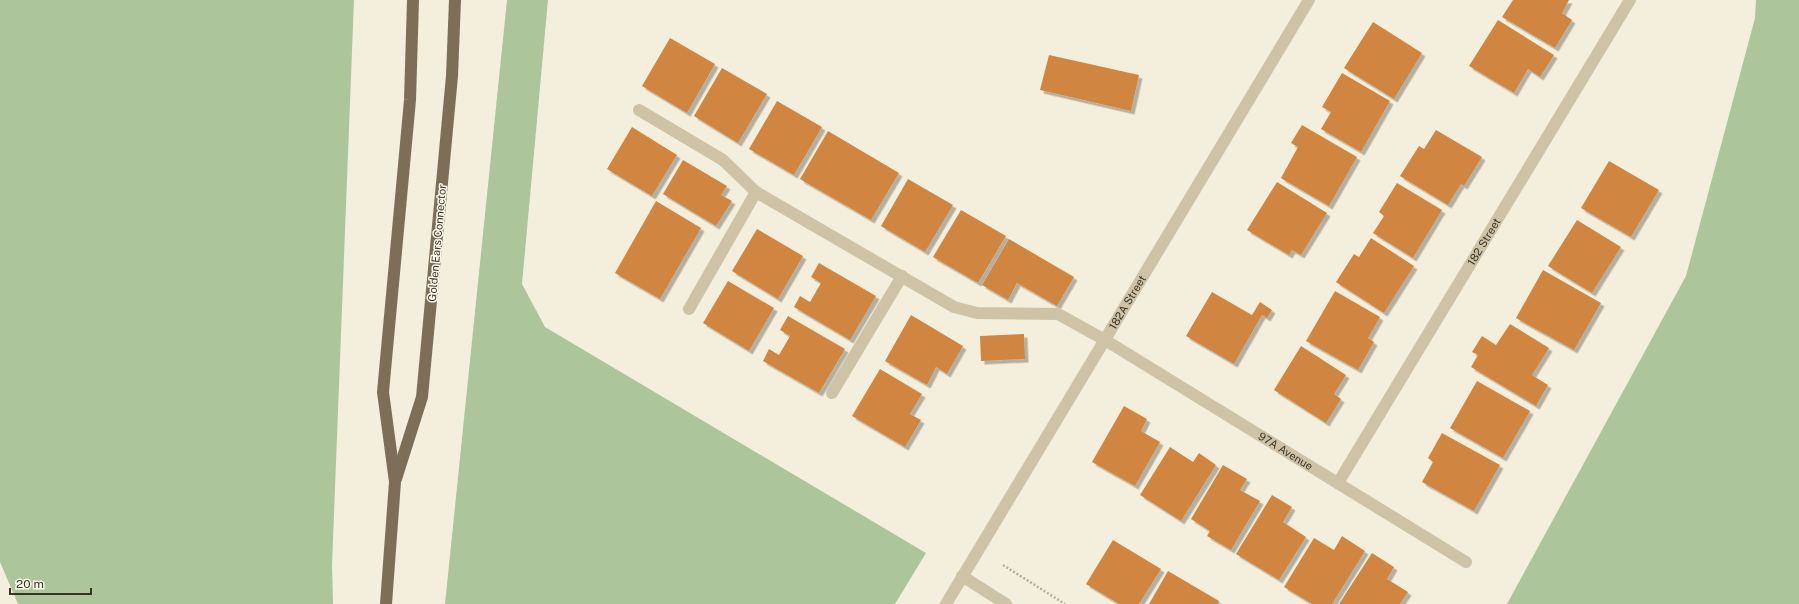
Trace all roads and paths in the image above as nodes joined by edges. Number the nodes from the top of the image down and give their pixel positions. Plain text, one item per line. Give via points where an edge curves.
1 (413, 0) edge
2 (455, 0) edge
3 (1309, 0) edge
4 (1630, 0) edge
5 (639, 110) dead end
6 (756, 192) junction
7 (902, 276) junction
8 (689, 309) dead end
9 (1105, 340) junction
10 (832, 393) dead end
11 (395, 482) junction
12 (1338, 483) junction
13 (1466, 562) dead end
14 (1003, 566) dead end
15 (962, 576) junction
16 (386, 604) edge
17 (946, 604) edge
18 (1006, 604) edge
19 (1066, 604) edge

1 - 11 main road, Golden Ears Connector via 410,100 383,392
2 - 11 main road, Golden Ears Connector via 452,76 422,397
3 - 9 street, 182A Street
4 - 12 street, 182 Street
5 - 6 street, 97A Avenue via 723,160
6 - 7 street, 97A Avenue
6 - 8 street
7 - 9 street, 97A Avenue via 965,311 1058,314
7 - 10 street
9 - 12 street, 97A Avenue
9 - 15 street, 182A Street
11 - 16 main road, Golden Ears Connector
12 - 13 street, 97A Avenue
14 - 19 path
15 - 17 street, 182A Street
15 - 18 street

